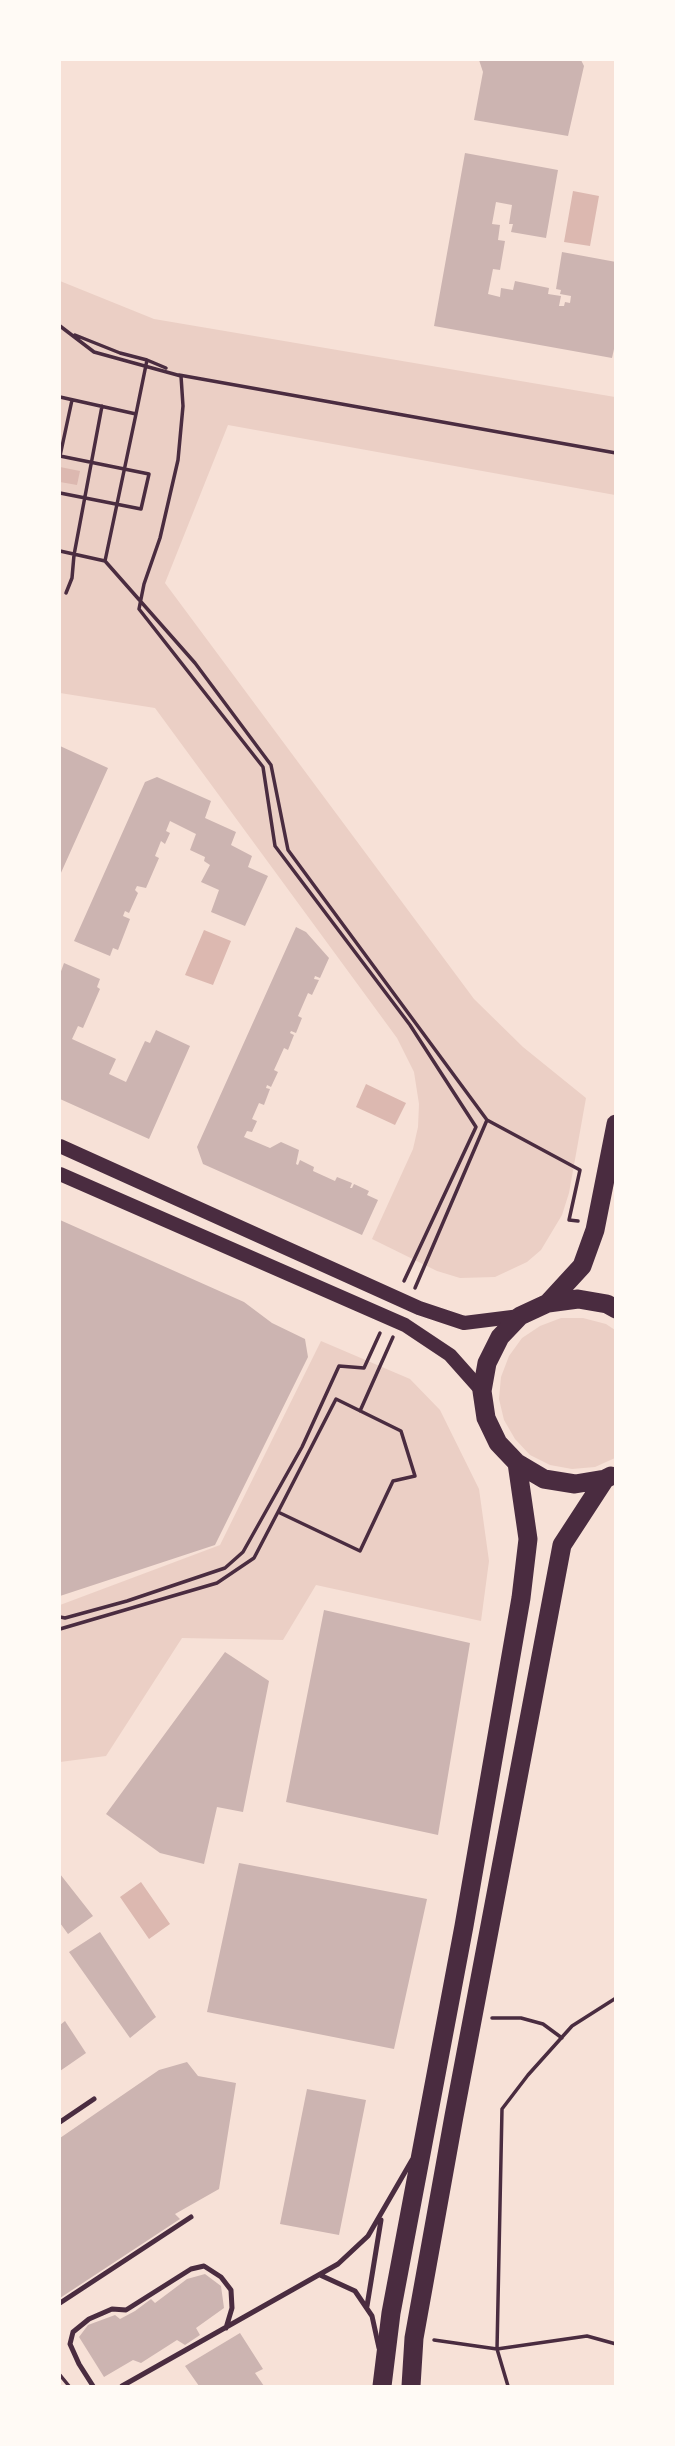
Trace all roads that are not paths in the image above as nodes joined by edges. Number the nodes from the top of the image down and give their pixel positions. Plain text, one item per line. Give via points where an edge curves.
1 (615, 1124) edge
2 (60, 1146) edge
3 (60, 1174) edge
4 (548, 1303) junction
5 (615, 1309) edge
6 (520, 1316) junction
7 (482, 1391) junction
8 (517, 1463) junction
9 (610, 1477) edge
10 (94, 2099) dead end
11 (60, 2122) edge
12 (421, 2142) junction
13 (191, 2217) dead end
14 (382, 2217) junction
15 (320, 2275) junction
16 (60, 2302) edge
17 (367, 2306) junction
18 (226, 2328) junction
19 (383, 2378) edge
20 (93, 2386) edge
21 (122, 2386) edge
22 (411, 2386) edge

1 - 4 highway via 597,1225 582,1266
2 - 6 main road via 402,1301 464,1323
3 - 7 main road via 393,1320 450,1356
4 - 5 highway via 578,1299
4 - 6 highway
6 - 7 highway via 495,1346
7 - 8 highway via 486,1418 498,1443
8 - 9 highway via 544,1479 575,1484
8 - 12 highway via 528,1539 521,1598
9 - 22 highway via 562,1545 414,2338
10 - 11 lane
12 - 14 lane
12 - 19 highway
13 - 16 lane
14 - 15 lane via 368,2236
14 - 17 lane
15 - 17 lane via 355,2291
15 - 18 lane
17 - 19 lane
18 - 20 lane via 231,2290 204,2266 191,2269 125,2310 112,2309 73,2332 70,2344
18 - 21 lane

